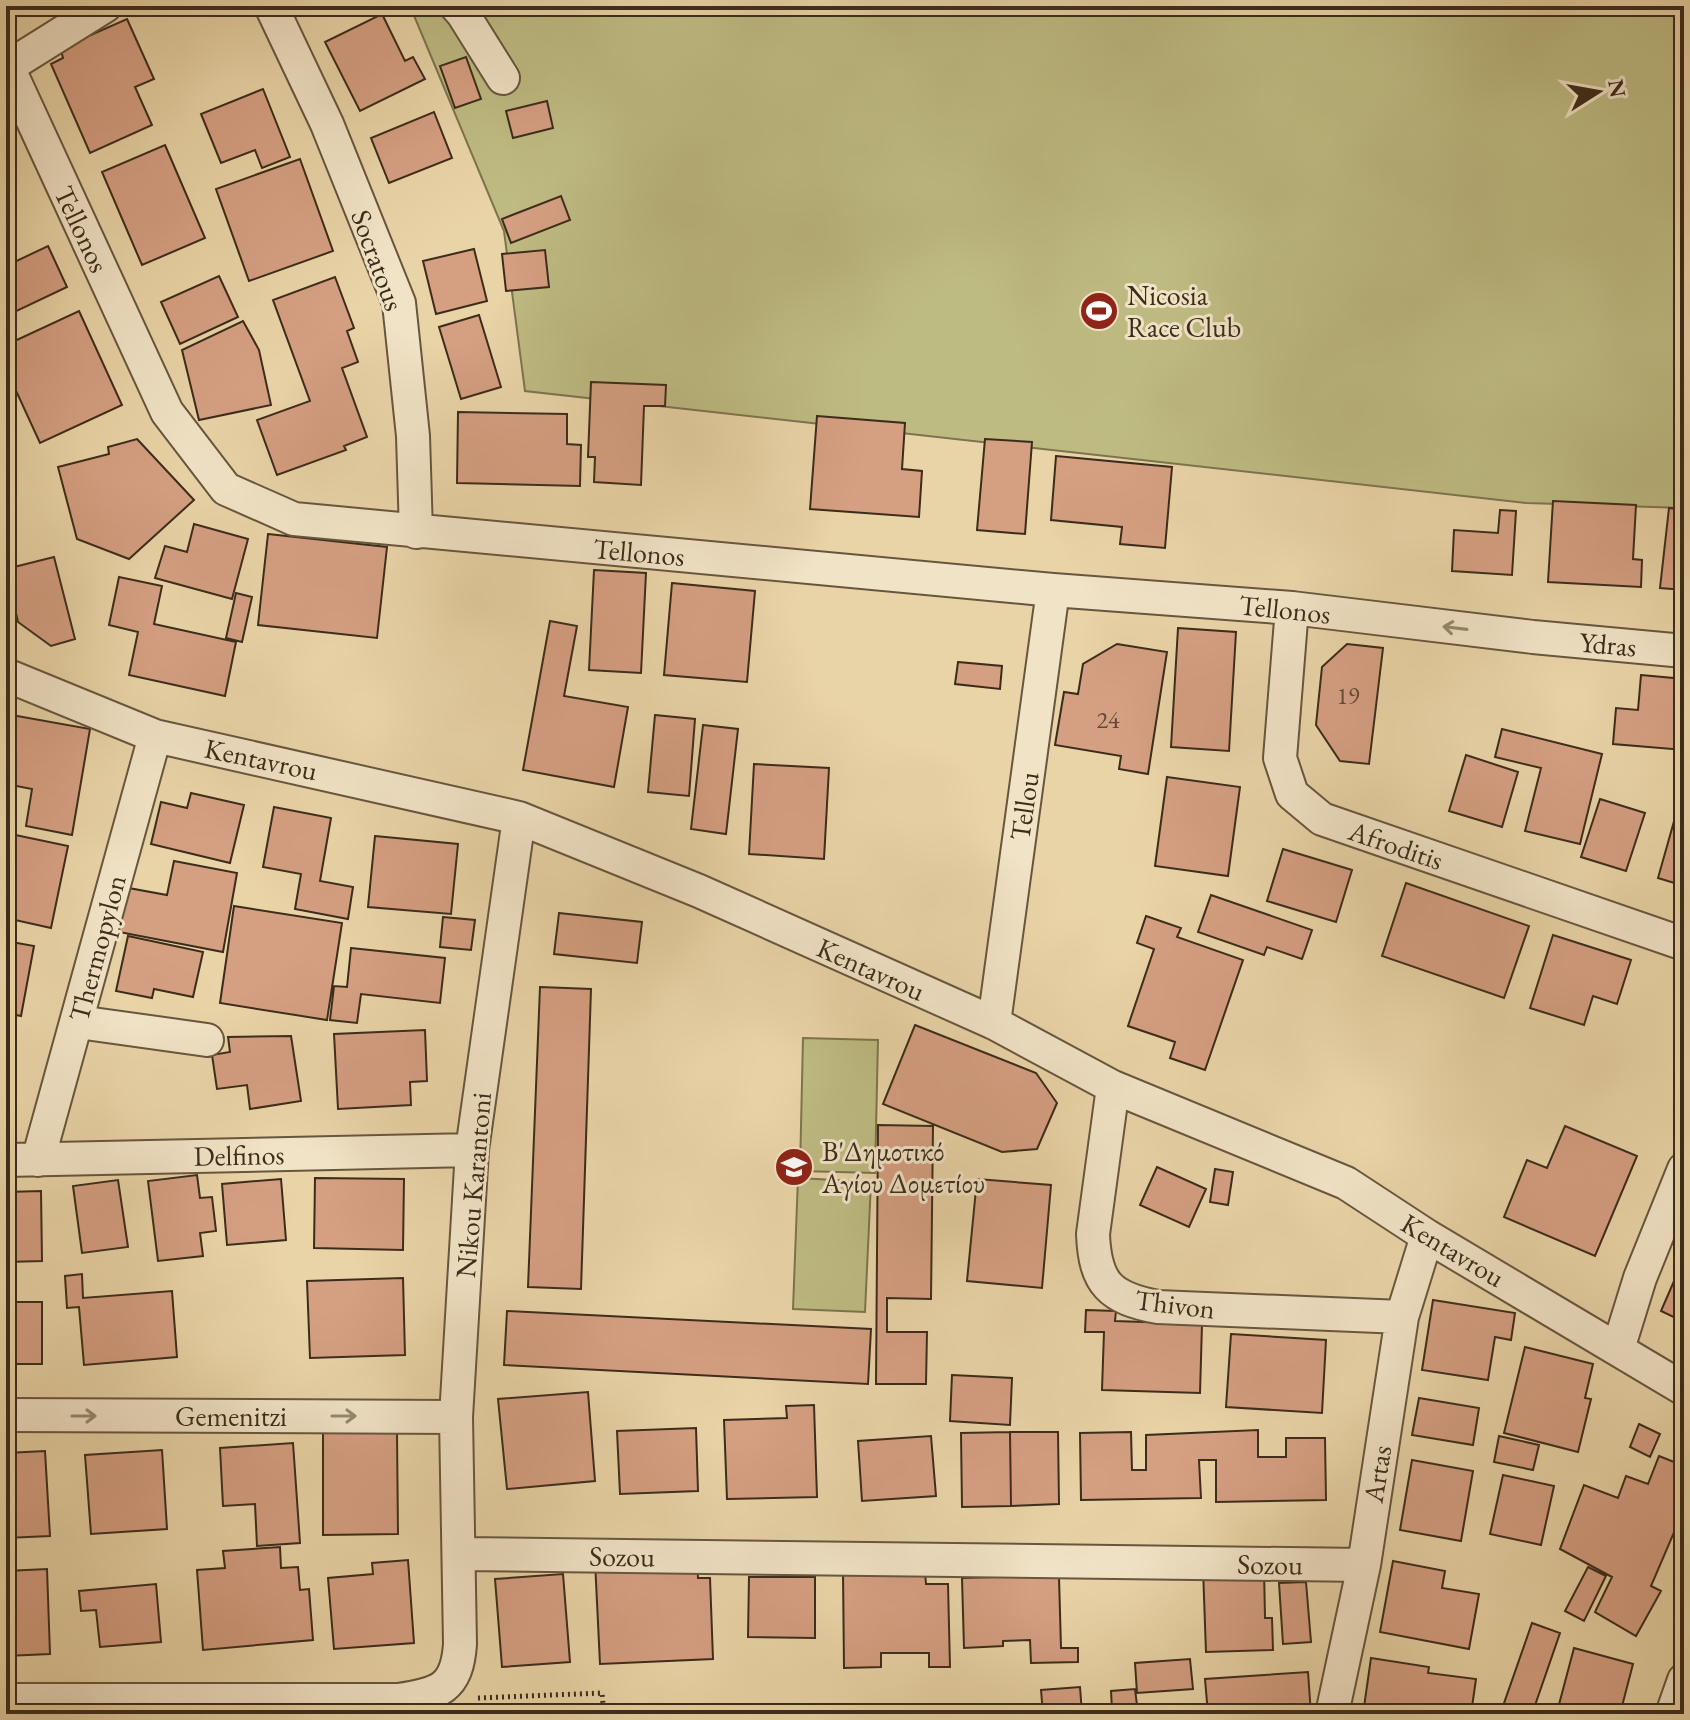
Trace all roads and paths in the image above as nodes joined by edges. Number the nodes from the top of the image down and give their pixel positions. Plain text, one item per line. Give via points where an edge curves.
1 (271, 6) edge
2 (456, 6) edge
3 (101, 7) edge
4 (7, 68) edge
5 (503, 78) dead end
6 (416, 532) junction
7 (1053, 590) junction
8 (1292, 608) junction
9 (1533, 637) joint
10 (1684, 651) edge
11 (6, 675) edge
12 (155, 736) junction
13 (519, 818) junction
14 (1684, 944) edge
15 (78, 1022) junction
16 (994, 1023) junction
17 (207, 1040) dead end
18 (1113, 1087) junction
19 (472, 1150) junction
20 (22, 1160) edge
21 (1684, 1169) edge
22 (1427, 1236) junction
23 (1402, 1317) junction
24 (1618, 1349) junction
25 (1684, 1389) edge
26 (6, 1415) edge
27 (456, 1417) junction
28 (459, 1554) junction
29 (1364, 1565) junction
30 (452, 1680) junction
31 (1684, 1680) edge
32 (6, 1700) edge
33 (604, 1714) edge
34 (1332, 1714) edge
35 (1672, 1714) edge

1 - 6 street, Socratous via 327,124 399,303 413,436
2 - 5 street
3 - 4 street
4 - 6 street, Tellonos via 167,412 226,489 294,519
6 - 7 street, Tellonos
7 - 8 street, Tellonos
7 - 16 street, Tellou
9 -> 8 street, Tellonos
8 - 14 street, Afroditis via 1280,758 1292,794 1322,819
9 - 10 street, Ydras
11 - 12 street, Kentavrou
12 - 13 street, Kentavrou
12 - 15 street, Thermopylon
13 - 16 street, Kentavrou via 699,891
13 - 19 street, Nikou Karantoni
15 - 17 street
15 - 20 street, Thermopylon
16 - 18 street, Kentavrou
18 - 22 street, Kentavrou via 1346,1183
18 - 23 street, Thivon via 1093,1234 1094,1256 1109,1289 1121,1298 1158,1307
19 - 20 street, Delfinos
19 - 27 street, Nikou Karantoni
21 - 24 street
22 - 23 street, Artas
22 - 24 street, Kentavrou
23 - 29 street, Artas
24 - 25 street, Kentavrou
26 -> 27 street, Gemenitzi
27 - 28 street, Nikou Karantoni
28 - 29 street, Sozou
28 - 30 street via 459,1666
29 - 34 street, Artas
30 - 32 street via 423,1696 398,1700
30 - 33 path via 473,1698 602,1693
31 - 35 street

